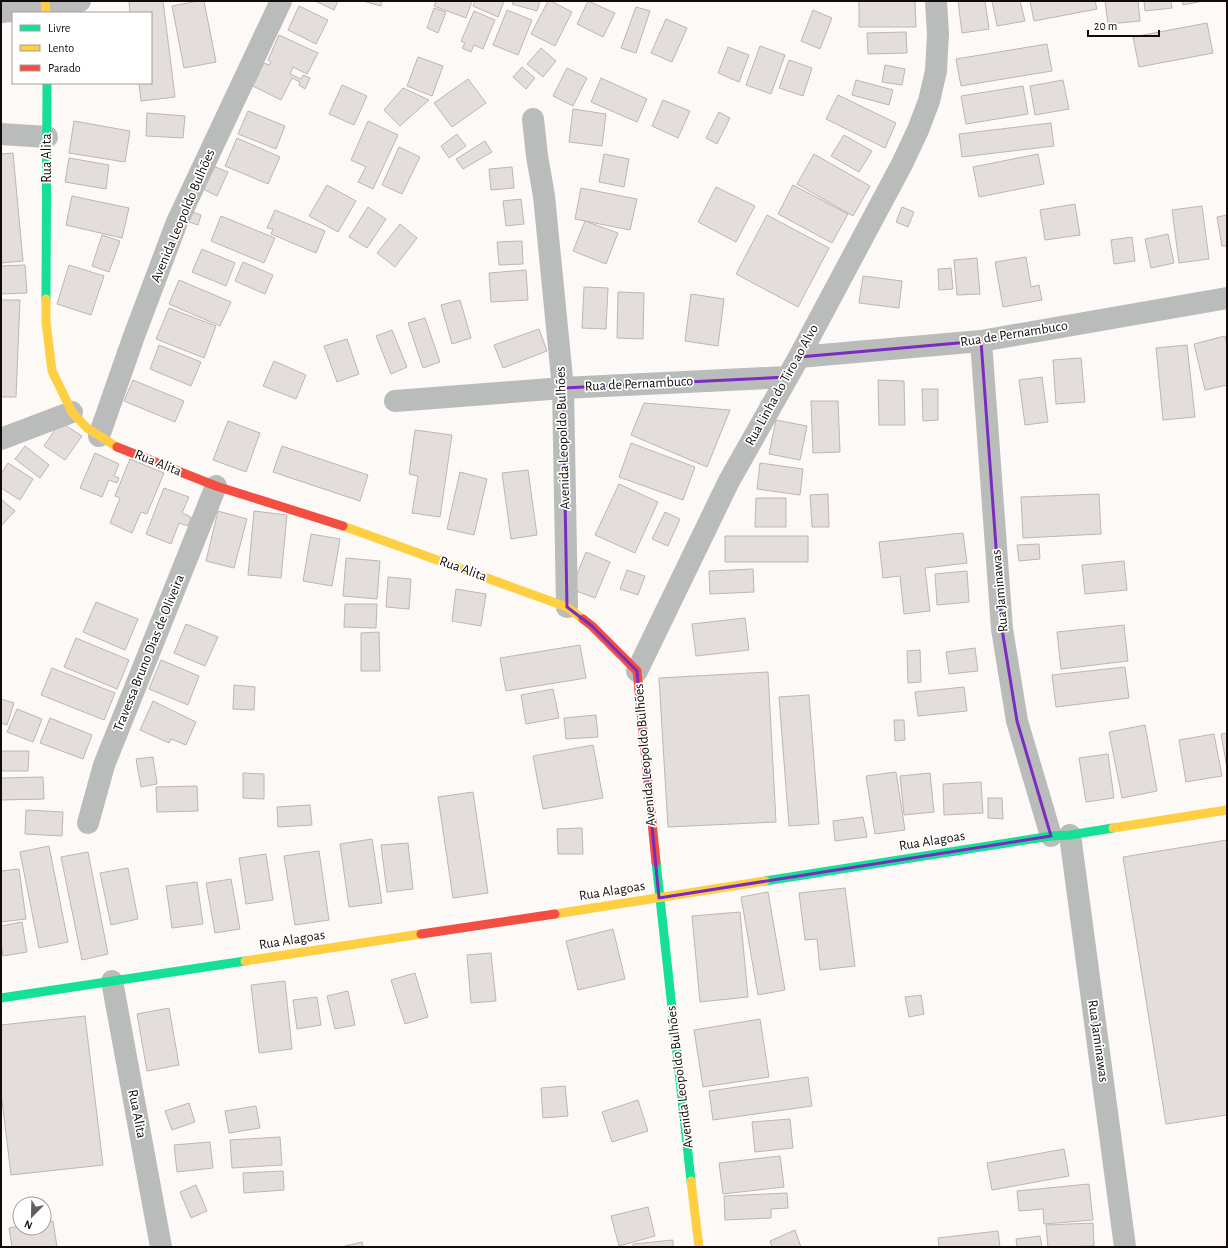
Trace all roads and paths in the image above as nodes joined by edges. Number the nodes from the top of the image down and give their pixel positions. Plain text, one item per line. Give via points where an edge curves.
1 (80, 1) edge
2 (281, 1) edge
3 (936, 1) edge
4 (46, 7) edge
5 (1, 12) edge
6 (47, 84) edge
7 (533, 119) dead end
8 (1, 134) edge
9 (47, 137) junction
10 (1227, 298) edge
11 (981, 341) junction
12 (799, 357) junction
13 (787, 377) junction
14 (563, 388) junction
15 (395, 401) dead end
16 (72, 412) junction
17 (98, 436) junction
18 (1, 439) edge
19 (216, 486) junction
20 (568, 607) junction
21 (637, 671) junction
22 (1227, 810) edge
23 (88, 822) dead end
24 (1061, 836) junction
25 (659, 898) junction
26 (112, 981) junction
27 (1, 998) edge
28 (161, 1247) edge
29 (699, 1247) edge
30 (1125, 1247) edge

1 - 4 street
2 - 17 street, Avenida Leopoldo Bulhões via 177,222
3 - 12 street, Rua Linha do Tiro ao Alvo via 936,71 930,101 902,164
4 - 5 street
6 - 9 street, Rua Alita
7 - 14 street, Avenida Leopoldo Bulhões via 544,196
8 - 9 street
9 - 16 street, Rua Alita via 46,322 52,371
10 - 11 street, Rua de Pernambuco
11 - 12 street, Rua de Pernambuco
11 - 24 street, Rua Jaminawas via 1002,629 1017,721
12 - 13 street, Rua Linha do Tiro ao Alvo
13 - 14 street, Rua de Pernambuco
13 - 21 street, Rua Linha do Tiro ao Alvo via 728,481
14 - 15 street, Rua de Pernambuco
14 - 20 street, Avenida Leopoldo Bulhões
16 - 17 street, Rua Alita
16 - 18 street
17 - 19 street, Rua Alita via 115,446
19 - 20 street, Rua Alita via 354,529
19 - 23 street, Travessa Bruno Dias de Oliveira via 104,765
20 - 21 street, Avenida Leopoldo Bulhões via 592,626
21 - 25 street, Avenida Leopoldo Bulhões
22 - 24 street, Rua Alagoas
24 - 25 street, Rua Alagoas
24 - 30 street, Rua Jaminawas
25 - 26 street, Rua Alagoas
25 - 29 street, Avenida Leopoldo Bulhões
26 - 27 street, Rua Alagoas
26 - 28 street, Rua Alita

